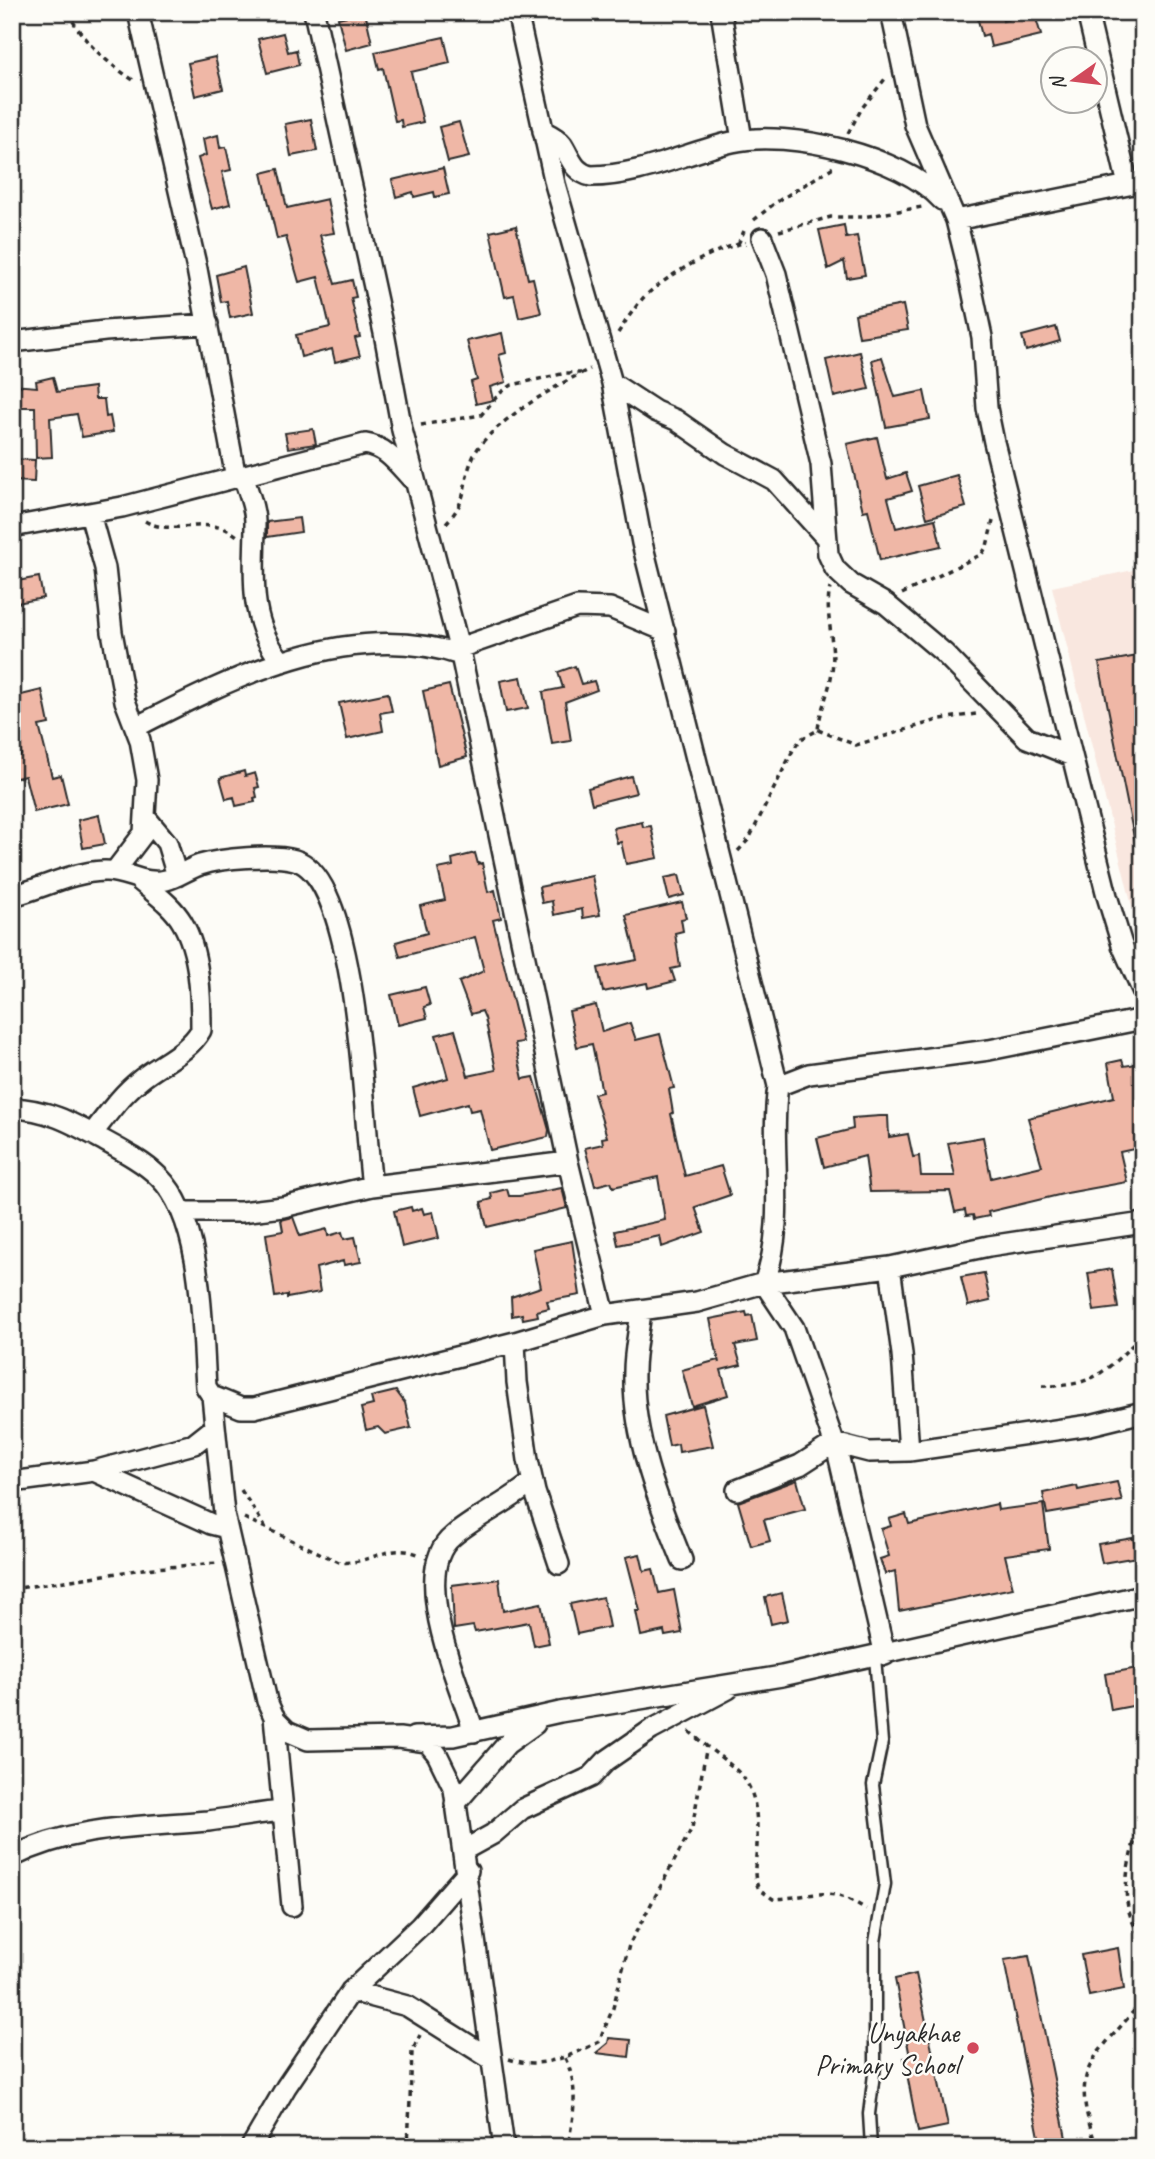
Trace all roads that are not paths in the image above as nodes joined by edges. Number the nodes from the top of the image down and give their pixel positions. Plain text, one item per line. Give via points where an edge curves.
1 (138, 12) edge
2 (314, 12) edge
3 (517, 12) edge
4 (721, 12) edge
5 (891, 12) edge
6 (1087, 12) edge
7 (543, 131) junction
8 (743, 141) junction
9 (1135, 183) edge
10 (951, 210) junction
11 (762, 238) road end
12 (208, 324) junction
13 (12, 342) edge
14 (612, 383) junction
15 (240, 476) junction
16 (413, 480) junction
17 (90, 514) junction
18 (12, 527) edge
19 (827, 539) junction
20 (665, 631) junction
21 (460, 651) junction
22 (282, 662) junction
23 (135, 727) junction
24 (1072, 756) junction
25 (147, 820) junction
26 (115, 871) junction
27 (177, 876) junction
28 (139, 880) junction
29 (12, 897) edge
30 (1143, 992) edge
31 (1143, 1019) edge
32 (778, 1086) junction
33 (12, 1108) edge
34 (92, 1134) junction
35 (568, 1162) junction
36 (372, 1186) junction
37 (182, 1213) junction
38 (1143, 1223) edge
39 (890, 1267) junction
40 (764, 1283) junction
41 (641, 1311) junction
42 (605, 1315) junction
43 (515, 1342) junction
44 (212, 1396) junction
45 (1143, 1412) edge
46 (213, 1429) junction
47 (834, 1443) junction
48 (909, 1451) junction
49 (94, 1471) junction
50 (12, 1482) edge
51 (532, 1482) junction
52 (737, 1490) dead end
53 (227, 1528) junction
54 (682, 1560) dead end
55 (559, 1564) dead end
56 (1142, 1597) edge
57 (880, 1656) junction
58 (738, 1683) junction
59 (555, 1714) junction
60 (274, 1715) junction
61 (474, 1732) junction
62 (399, 1738) junction
63 (455, 1804) junction
64 (283, 1811) junction
65 (464, 1850) junction
66 (12, 1857) edge
67 (468, 1871) junction
68 (292, 1906) dead end
69 (351, 1991) junction
70 (491, 2056) junction
71 (251, 2147) edge
72 (504, 2147) edge
73 (871, 2147) edge

1 - 12 street
2 - 16 street
3 - 7 street
4 - 8 street
5 - 10 street via 915,125
6 - 9 street
7 - 8 street via 561,143 573,166 591,176 672,161
7 - 14 street
8 - 10 street via 780,137 844,152 915,177
9 - 10 street
10 - 24 street via 982,337 992,431
11 - 19 street via 776,274 821,464
12 - 13 street
12 - 15 street
14 - 19 street via 774,480
14 - 20 street via 627,472
15 - 16 street via 365,444 387,453
15 - 17 street
15 - 22 street via 255,520 253,586 260,620
16 - 21 street
17 - 18 street
17 - 23 street via 105,568 125,701
19 - 24 street via 835,569 851,584 886,604 973,680 1027,738
20 - 21 street via 610,608 577,607
20 - 32 street
21 - 22 street via 404,641
21 - 35 street
22 - 23 street
23 - 25 street via 147,780
24 - 30 street via 1107,896
25 - 26 street via 138,845
25 - 27 street via 167,843
26 - 28 street
26 - 29 street via 80,874
27 - 28 street
27 - 36 street via 204,864 273,858 293,859 319,876 336,917 349,978
28 - 34 street via 183,923 198,977 201,1030 180,1053 160,1063 122,1096
31 - 32 street via 989,1051 809,1074
32 - 40 street via 776,1235
33 - 34 street via 57,1115
34 - 37 street via 159,1177
35 - 36 street
35 - 42 street
36 - 37 street via 262,1210
37 - 44 street via 200,1293 206,1387
38 - 39 street via 989,1246
39 - 40 street
39 - 48 street
40 - 41 street
40 - 47 street via 794,1328
41 - 42 street
41 - 54 street via 634,1370 637,1415 662,1509
42 - 43 street
43 - 44 street via 261,1406 242,1408
43 - 51 street
44 - 46 street
45 - 48 street via 1090,1425
46 - 49 street via 194,1444
46 - 53 street
47 - 48 street via 869,1452
47 - 52 street via 800,1465
47 - 57 street
49 - 50 street
49 - 53 street
51 - 55 street
51 - 61 street via 512,1500 453,1535 433,1569 441,1635
53 - 60 street
56 - 57 street via 956,1635
57 - 58 street
57 - 73 lane via 882,1742 873,1785 885,1884 875,1942
58 - 59 street
58 - 65 street via 693,1711 673,1717 606,1761 591,1777 522,1809 493,1834
59 - 61 street
59 - 63 street via 506,1744
60 - 62 street via 287,1731 307,1740
60 - 64 street
61 - 62 street
62 - 63 street via 427,1742 454,1789
63 - 65 street
64 - 66 street via 98,1829
64 - 68 street
65 - 67 street
67 - 69 street via 420,1926
67 - 70 street
69 - 70 street via 407,2006
69 - 71 street
70 - 72 street

